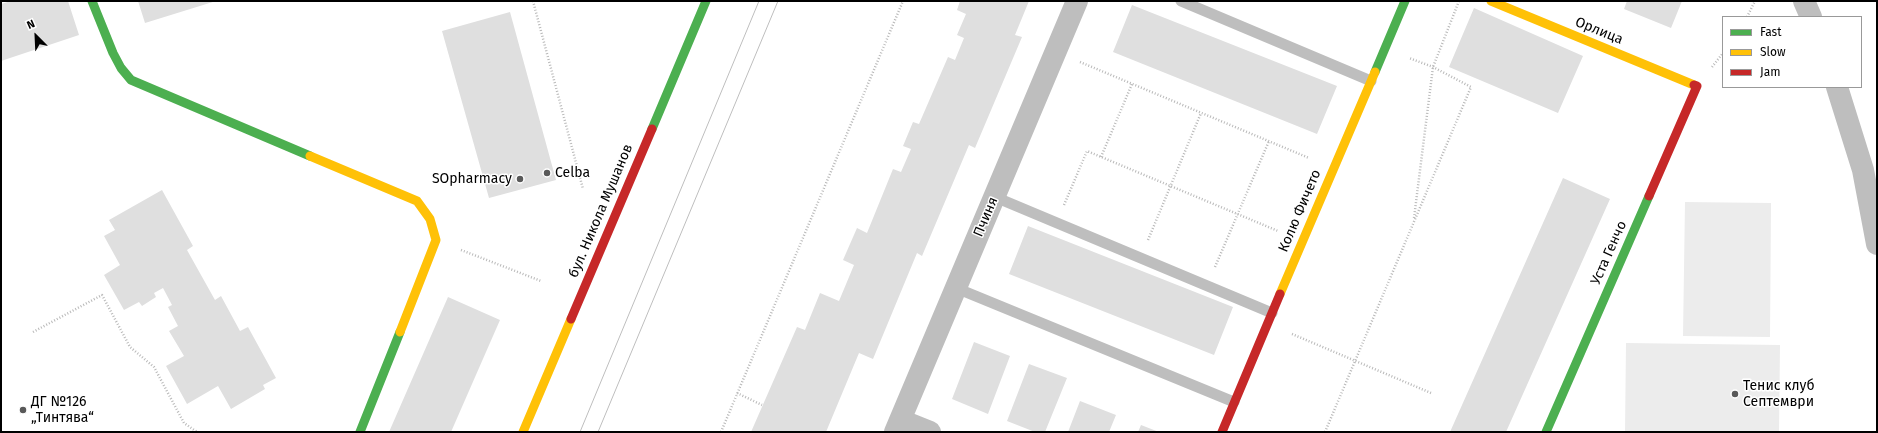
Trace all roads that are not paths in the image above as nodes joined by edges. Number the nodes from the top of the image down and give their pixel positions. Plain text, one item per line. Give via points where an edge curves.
1 (92, 1) edge
2 (706, 1) edge
3 (1076, 1) edge
4 (1181, 1) edge
5 (1405, 1) edge
6 (1491, 1) edge
7 (1804, 1) edge
8 (1811, 16) edge
9 (1371, 81) junction
10 (1697, 86) joint
11 (1837, 88) edge
12 (995, 197) junction
13 (1877, 244) edge
14 (956, 288) junction
15 (1272, 313) junction
16 (1234, 402) junction
17 (897, 426) edge
18 (360, 432) edge
19 (523, 432) edge
20 (930, 432) edge
21 (1222, 432) edge
22 (1546, 432) edge

1 - 18 street via 113,53 131,80 417,201 430,219 436,240
2 - 19 street, бул. Никола Мушанов
3 - 12 street, Пчиня
4 - 9 lane
5 - 9 street, Колю Фичето
6 - 10 street, Орлица
7 - 8 street
9 - 15 street, Колю Фичето
10 - 22 street, Уста Генчо
11 - 13 street via 1863,170
12 - 14 street, Пчиня
12 - 15 lane
14 - 16 lane
14 - 17 street, Пчиня
15 - 16 street, Колю Фичето
16 - 21 street, Колю Фичето
17 - 20 street

